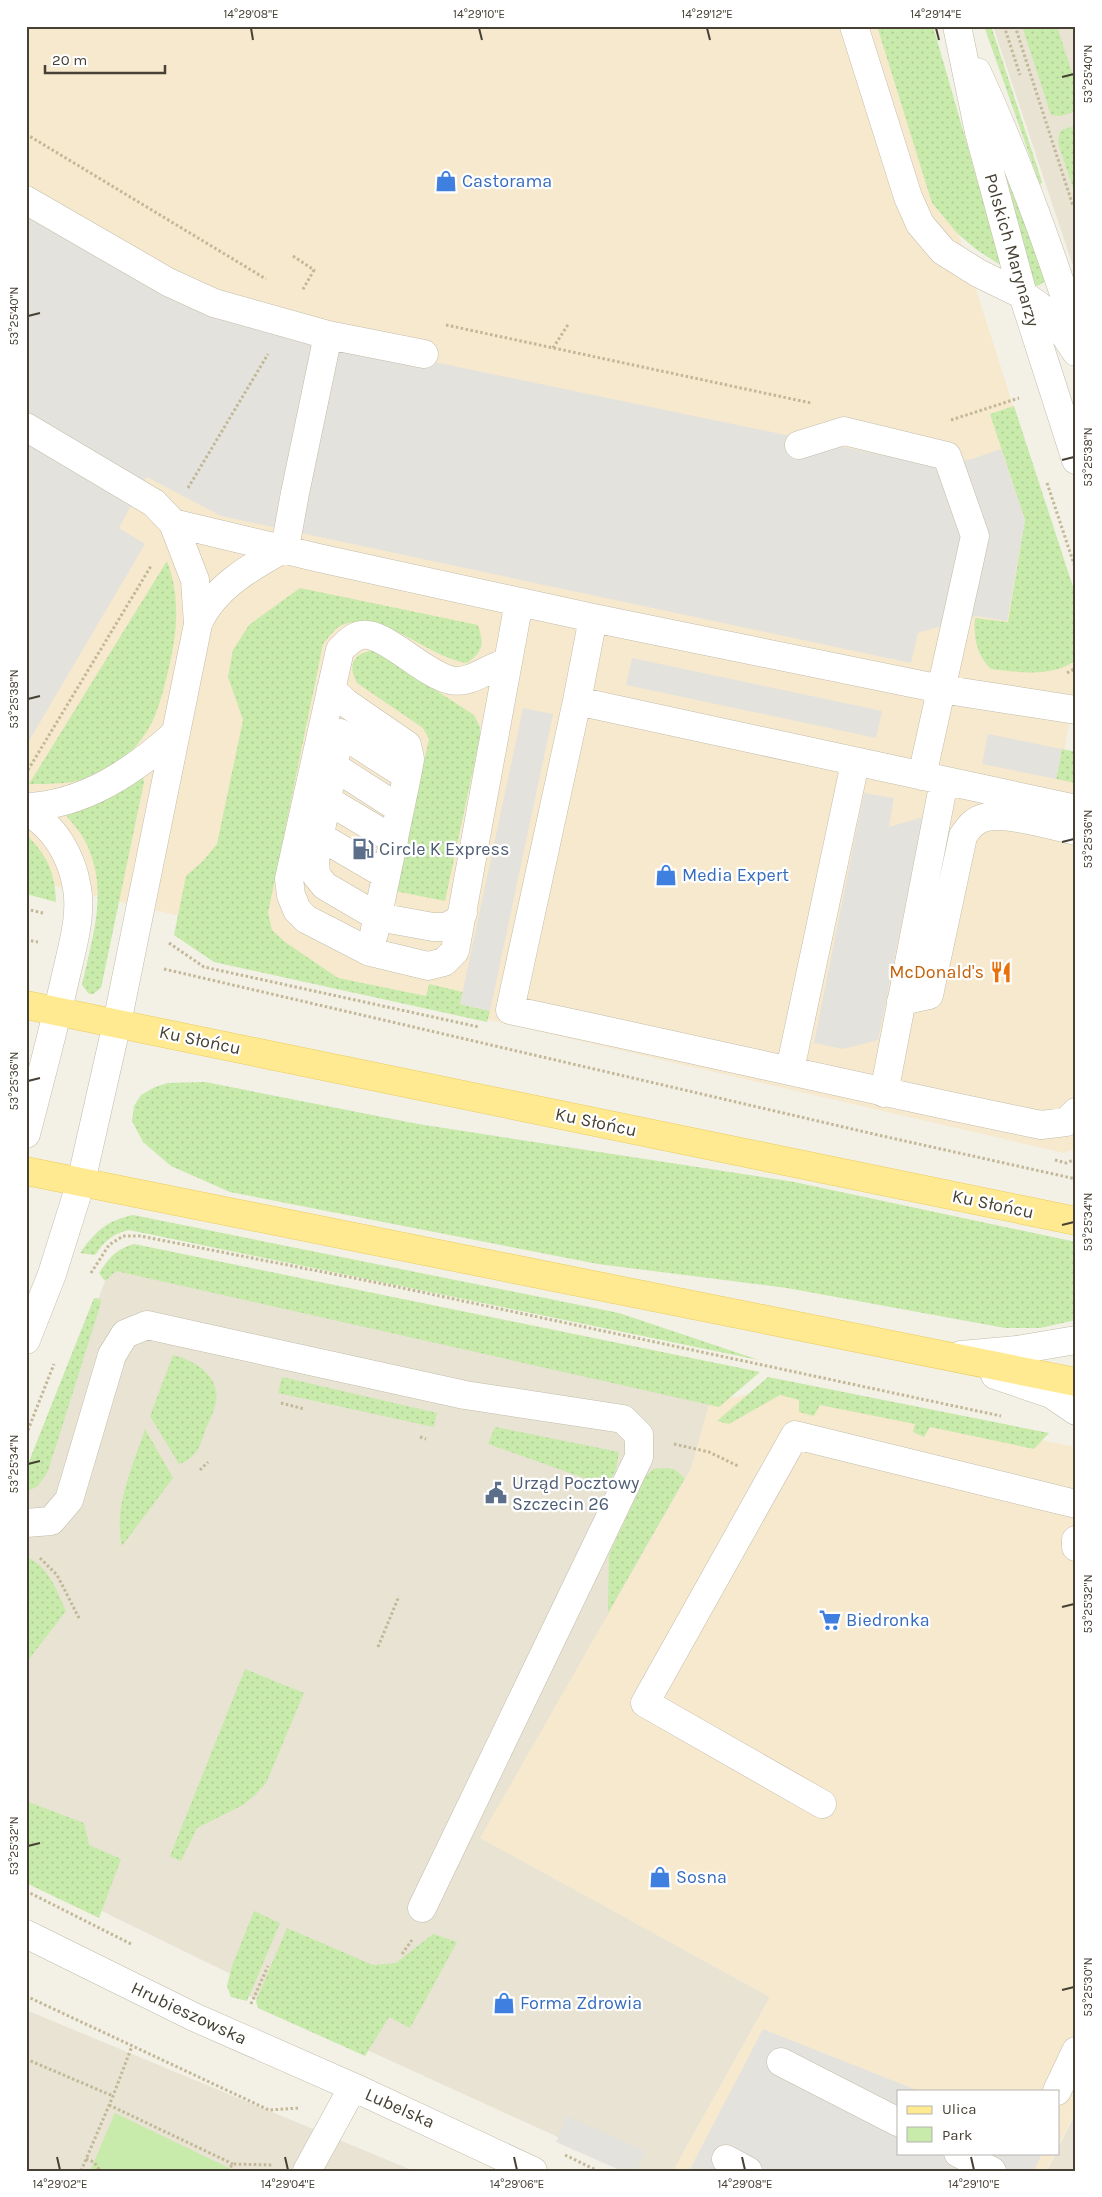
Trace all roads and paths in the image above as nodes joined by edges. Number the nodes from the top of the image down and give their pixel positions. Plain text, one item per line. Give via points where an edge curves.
1 (854, 26) edge
2 (1015, 26) edge
3 (959, 31) edge
4 (26, 134) edge
5 (26, 200) edge
6 (1076, 214) edge
7 (269, 281) dead end
8 (300, 294) dead end
9 (1023, 295) junction
10 (310, 296) dead end
11 (569, 322) dead end
12 (436, 323) dead end
13 (1076, 331) edge
14 (328, 335) junction
15 (553, 348) junction
16 (1076, 352) edge
17 (424, 354) dead end
18 (1020, 398) dead end
19 (814, 403) dead end
20 (947, 422) dead end
21 (26, 427) edge
22 (800, 445) dead end
23 (1076, 460) edge
24 (173, 523) junction
25 (285, 548) junction
26 (519, 602) junction
27 (594, 618) junction
28 (198, 624) junction
29 (508, 662) junction
30 (941, 689) junction
31 (338, 696) junction
32 (577, 701) junction
33 (1076, 710) edge
34 (340, 733) junction
35 (176, 734) junction
36 (855, 762) junction
37 (333, 766) junction
38 (407, 776) junction
39 (933, 779) junction
40 (327, 800) junction
41 (26, 806) edge
42 (400, 809) junction
43 (1076, 809) edge
44 (26, 811) edge
45 (1076, 831) edge
46 (319, 836) junction
47 (394, 840) junction
48 (386, 875) junction
49 (463, 913) junction
50 (378, 917) junction
51 (164, 942) dead end
52 (370, 952) junction
53 (204, 966) dead end
54 (167, 970) dead end
55 (901, 1001) junction
56 (26, 1005) edge
57 (58, 1011) junction
58 (117, 1023) junction
59 (790, 1070) junction
60 (884, 1093) junction
61 (1076, 1112) edge
62 (26, 1134) edge
63 (26, 1171) edge
64 (1076, 1179) edge
65 (81, 1182) junction
66 (1076, 1221) edge
67 (90, 1274) dead end
68 (26, 1340) edge
69 (1076, 1340) edge
70 (932, 1354) junction
71 (1076, 1382) edge
72 (281, 1403) dead end
73 (304, 1409) dead end
74 (1076, 1411) edge
75 (1005, 1417) dead end
76 (639, 1435) junction
77 (420, 1437) dead end
78 (426, 1439) dead end
79 (208, 1462) dead end
80 (200, 1470) dead end
81 (769, 1480) junction
82 (571, 1484) dead end
83 (583, 1488) dead end
84 (1076, 1504) edge
85 (26, 1523) edge
86 (1076, 1540) edge
87 (1076, 1547) edge
88 (36, 1556) dead end
89 (399, 1596) dead end
90 (80, 1620) dead end
91 (378, 1647) dead end
92 (822, 1804) dead end
93 (422, 1908) dead end
94 (26, 1934) edge
95 (268, 1966) dead end
96 (26, 1996) edge
97 (254, 1999) dead end
98 (132, 2046) junction
99 (1076, 2051) edge
100 (26, 2059) edge
101 (781, 2062) dead end
102 (353, 2087) junction
103 (1057, 2090) edge
104 (114, 2096) junction
105 (110, 2105) junction
106 (337, 2116) junction
107 (897, 2121) edge
108 (960, 2154) edge
109 (86, 2159) junction
110 (233, 2164) junction
111 (279, 2166) dead end
112 (81, 2171) edge
113 (100, 2171) edge
114 (227, 2171) edge
115 (307, 2171) edge
116 (533, 2171) edge
117 (992, 2171) edge

1 - 9 street via 908,197 920,224 943,251
2 - 6 path
3 - 9 street, Polskich Marynarzy via 978,132
3 - 13 street, Polskich Marynarzy via 1003,127
4 - 7 path
5 - 14 street via 168,282 214,303
8 - 10 path
9 - 16 street via 1056,322
9 - 23 street, Polskich Marynarzy
11 - 15 path
12 - 15 path
14 - 17 street
14 - 25 street
15 - 19 path
18 - 20 path
21 - 24 street via 154,503
22 - 30 street via 844,431 947,456 975,536
24 - 25 street
24 - 28 street via 195,580
25 - 26 street
25 - 28 street via 228,586 208,606
26 - 27 street
26 - 29 street
27 - 30 street
27 - 32 street
28 - 35 street
29 - 31 street via 465,680 451,680 430,673 381,638 362,635 340,650
29 - 49 street
30 - 33 street
30 - 39 street
31 - 34 street
31 - 38 street via 407,745 410,759
31 - 52 street via 289,879 297,910 306,919
32 - 36 street
32 - 59 street via 510,1010
34 - 37 street
34 - 38 street
35 - 41 street via 135,768 76,798
35 - 58 street
36 - 39 street
36 - 59 street
37 - 40 street
37 - 42 street
38 - 42 street
39 - 43 street
39 - 55 street
40 - 46 street
40 - 47 street
42 - 47 street
44 - 57 street via 61,843 77,888 72,947
45 - 55 street via 1009,817 987,817 972,824 963,836 929,995
46 - 48 street
46 - 50 street via 316,875 325,886
47 - 48 street
48 - 50 street
49 - 50 street via 446,927
49 - 52 street via 455,951 444,962 428,966
50 - 52 street
51 - 53 path
54 - 64 path
55 - 60 street
56 - 57 main road, Ku Słońcu
57 - 58 main road, Ku Słońcu
57 - 62 street
58 - 65 street
58 - 66 main road, Ku Słońcu
59 - 60 street
60 - 61 street via 1041,1125 1066,1122
63 - 65 main road
65 - 68 street via 52,1274
65 - 70 main road
67 - 75 path via 109,1244 123,1236 140,1236 380,1283
69 - 70 street via 1000,1352
70 - 71 main road
70 - 74 street via 1052,1394
72 - 73 path
76 - 81 path via 709,1452
76 - 85 street via 624,1419 465,1395 147,1325 125,1334 112,1355 69,1500 51,1521
76 - 93 street via 639,1457
77 - 78 path
79 - 80 path
81 - 84 street via 795,1435
81 - 92 street via 645,1703
82 - 83 path
86 - 87 street
88 - 90 path via 57,1575
89 - 91 path
94 - 102 street, Hrubieszowska via 194,2017
95 - 97 path
96 - 98 path
98 - 104 path
98 - 106 path via 269,2110 303,2108
99 - 103 street
100 - 104 path
101 - 107 street
102 - 106 street, Lubelska
102 - 116 street, Lubelska
104 - 105 path
105 - 109 path
105 - 110 path
106 - 115 street, Lubelska
108 - 117 street
109 - 112 path
109 - 113 path via 94,2162
110 - 111 path
110 - 114 path

